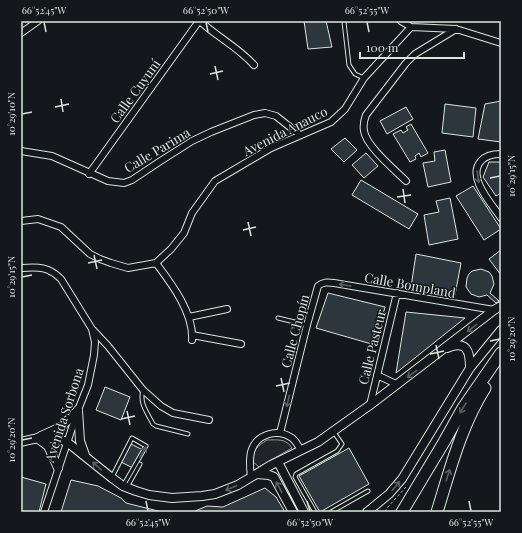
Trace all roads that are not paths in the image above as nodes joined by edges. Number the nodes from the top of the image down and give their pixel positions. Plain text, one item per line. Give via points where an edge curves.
1 (38, 21) edge
2 (199, 21) edge
3 (401, 21) edge
4 (344, 22) edge
5 (411, 27) junction
6 (456, 29) junction
7 (21, 33) edge
8 (501, 43) edge
9 (254, 64) dead end
10 (364, 78) junction
11 (300, 135) junction
12 (21, 151) edge
13 (501, 154) edge
14 (90, 174) junction
15 (406, 181) dead end
16 (501, 218) edge
17 (21, 222) edge
18 (156, 263) junction
19 (21, 268) edge
20 (322, 284) joint
21 (397, 293) junction
22 (497, 308) edge
23 (227, 309) dead end
24 (189, 317) junction
25 (278, 318) dead end
26 (307, 325) junction
27 (92, 329) junction
28 (501, 330) edge
29 (241, 344) dead end
30 (443, 350) junction
31 (501, 353) edge
32 (501, 362) edge
33 (470, 368) junction
34 (377, 375) junction
35 (396, 384) junction
36 (143, 390) junction
37 (370, 405) junction
38 (78, 410) junction
39 (209, 420) dead end
40 (333, 431) junction
41 (280, 433) junction
42 (188, 434) dead end
43 (36, 438) junction
44 (21, 442) edge
45 (67, 442) junction
46 (301, 450) junction
47 (85, 455) junction
48 (278, 462) junction
49 (140, 464) dead end
50 (58, 468) junction
51 (254, 476) junction
52 (112, 478) junction
53 (125, 487) junction
54 (368, 491) dead end
55 (44, 512) edge
56 (293, 512) edge
57 (304, 512) edge
58 (315, 512) edge
59 (331, 512) edge
60 (367, 512) edge
61 (402, 512) edge
62 (437, 512) edge

1 - 7 street
2 - 9 street, Calle Cuyuní via 245,54
2 - 14 street, Calle Cuyuní
3 - 5 street
4 - 10 lane via 349,65 356,74
5 - 6 street
5 - 10 street, Avenida Anauco
6 - 8 street
6 - 15 street via 415,54 366,115 364,131 371,146
10 - 11 street, Avenida Anauco via 345,109 331,122
11 - 14 street, Calle Parima via 276,116 265,113 254,115 192,141 132,180 116,183
11 - 18 street, Avenida Anauco via 271,148 215,181 192,213 184,233
12 - 14 street, Calle Parima via 52,156
13 -> 16 street via 484,158 476,174 482,190
17 - 18 street via 38,219 60,227 90,254 111,263 128,268
18 - 24 street
19 - 27 street, Avenida Sorbona via 45,268 54,272
21 -> 20 street, Calle Bompland via 327,282
20 - 26 street, Calle Chopín via 318,286
21 - 22 street, Calle Bompland
21 - 34 street, Calle Pasteur
22 -> 30 street
23 - 24 street
24 - 29 street via 192,337
25 - 26 lane
26 -> 41 street, Calle Chopín
27 - 36 street
27 - 38 street, Avenida Sorbona via 94,355 88,385
28 - 33 street
30 - 33 street via 454,346 467,349 470,355
30 -> 35 street
31 -> 61 highway via 463,408
62 -> 32 highway via 458,444 479,397
60 -> 33 street via 402,479
34 - 35 street
34 - 37 street, Calle Pasteur
35 - 37 street
36 - 39 street via 161,406 173,412
36 - 42 lane via 142,402 153,424
37 - 40 street
38 - 43 street via 61,427
38 - 45 street, Avenida Sorbona
38 - 47 street via 80,441
40 - 46 street
40 - 58 lane via 342,444 341,447 295,477
41 - 46 street via 296,441
41 - 51 street via 270,434 257,441 251,452
43 - 44 street
43 - 45 street
43 - 50 street via 48,446
45 - 47 street
45 - 50 street, Avenida Sorbona
46 - 48 street
52 -> 47 street
48 - 51 street
48 - 57 street
49 - 53 lane
50 - 55 street, Avenida Sorbona
51 -> 53 street via 222,492 185,498 150,495
56 -> 51 street via 274,477
52 - 53 street
53 -> 52 lane via 146,446 132,438
54 - 59 lane

